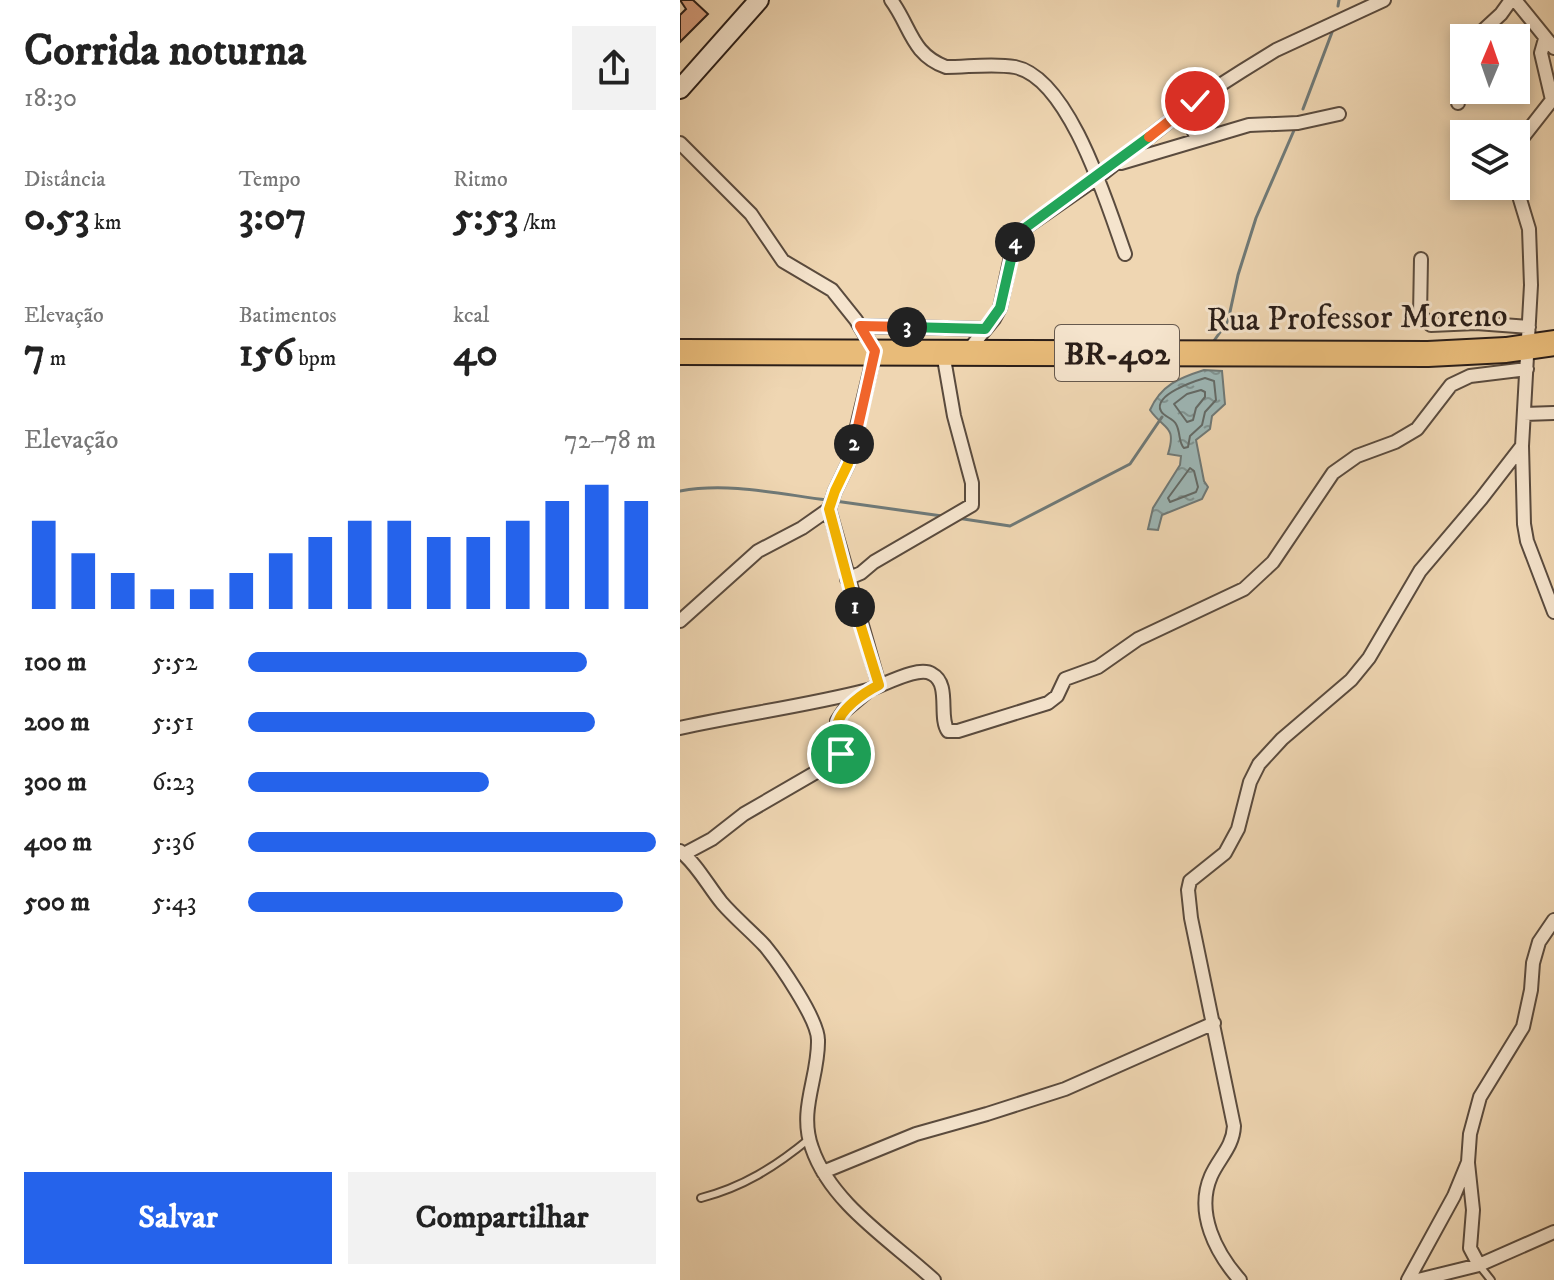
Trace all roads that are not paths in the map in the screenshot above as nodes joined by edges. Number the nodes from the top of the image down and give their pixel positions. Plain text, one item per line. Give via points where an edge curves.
1 (759, 0) edge
2 (891, 0) edge
3 (1384, 0) edge
4 (1513, 0) edge
5 (1490, 24) edge
6 (1550, 43) edge
7 (680, 89) edge
8 (1183, 110) junction
9 (1339, 114) dead end
10 (1530, 128) edge
11 (1198, 140) junction
12 (680, 143) edge
13 (1114, 165) junction
14 (1097, 178) junction
15 (1520, 200) edge
16 (1125, 254) dead end
17 (1421, 259) dead end
18 (860, 326) junction
19 (985, 329) junction
20 (1554, 343) edge
21 (1528, 348) junction
22 (875, 351) junction
23 (680, 352) edge
24 (954, 353) junction
25 (1554, 413) edge
26 (1524, 414) junction
27 (1522, 446) junction
28 (829, 509) junction
29 (847, 579) junction
30 (1549, 583) edge
31 (1554, 612) edge
32 (680, 621) edge
33 (875, 687) junction
34 (680, 728) edge
35 (682, 852) edge
36 (1554, 920) edge
37 (1214, 1023) junction
38 (809, 1139) junction
39 (1468, 1162) junction
40 (823, 1172) junction
41 (701, 1198) dead end
42 (1554, 1232) edge
43 (1479, 1265) junction
44 (934, 1280) edge
45 (1240, 1280) edge
46 (1408, 1280) edge
47 (1418, 1280) edge
48 (1491, 1280) edge

1 - 7 street
2 - 14 street via 913,42 936,63 1014,67 1042,83 1086,146
3 - 8 street via 1276,50
4 - 5 street
4 - 6 street
6 - 10 street via 1541,53 1552,100
8 - 11 street
8 - 13 street
9 - 11 street via 1298,123 1258,123
11 - 13 street
12 - 18 street via 751,214 783,261 832,290
13 - 14 street
14 - 16 street
14 - 19 street via 1019,234 1000,308
15 - 21 street via 1529,229
17 - 21 street via 1420,315 1431,325 1476,323
18 - 19 street
18 - 22 street
19 - 24 street
20 - 21 highway, Rua Professor Moreno / BR-402
21 - 24 highway, Rua Professor Moreno / BR-402 via 1413,354
21 - 26 street
21 - 33 street via 1451,385 1417,429 1333,473 1273,562 1244,589 1063,680 1048,703 948,731 942,691 931,673
22 - 23 highway, Rua Professor Moreno / BR-402
22 - 24 highway, Rua Professor Moreno / BR-402
22 - 28 street via 848,464
24 - 29 street via 954,416 972,483 972,505
25 - 26 street
26 - 27 street
27 - 30 street via 1527,541
27 - 37 street via 1420,571 1351,680 1259,764 1225,853 1190,881 1191,918
28 - 29 street
28 - 32 street via 758,551
29 - 33 street
30 - 31 street
33 - 34 street
33 - 35 street via 837,721 837,760 744,814 712,839
35 - 38 street via 766,947 816,1024 818,1053 806,1116
36 - 39 street via 1539,942 1523,1027 1480,1097
37 - 40 street via 1065,1089 916,1134
37 - 45 street via 1234,1136 1211,1175 1207,1204 1215,1246
38 - 40 street
38 - 41 lane via 731,1190
39 - 43 street via 1470,1248
39 - 46 street
40 - 44 street via 865,1219
42 - 43 street
43 - 47 street
43 - 48 lane

